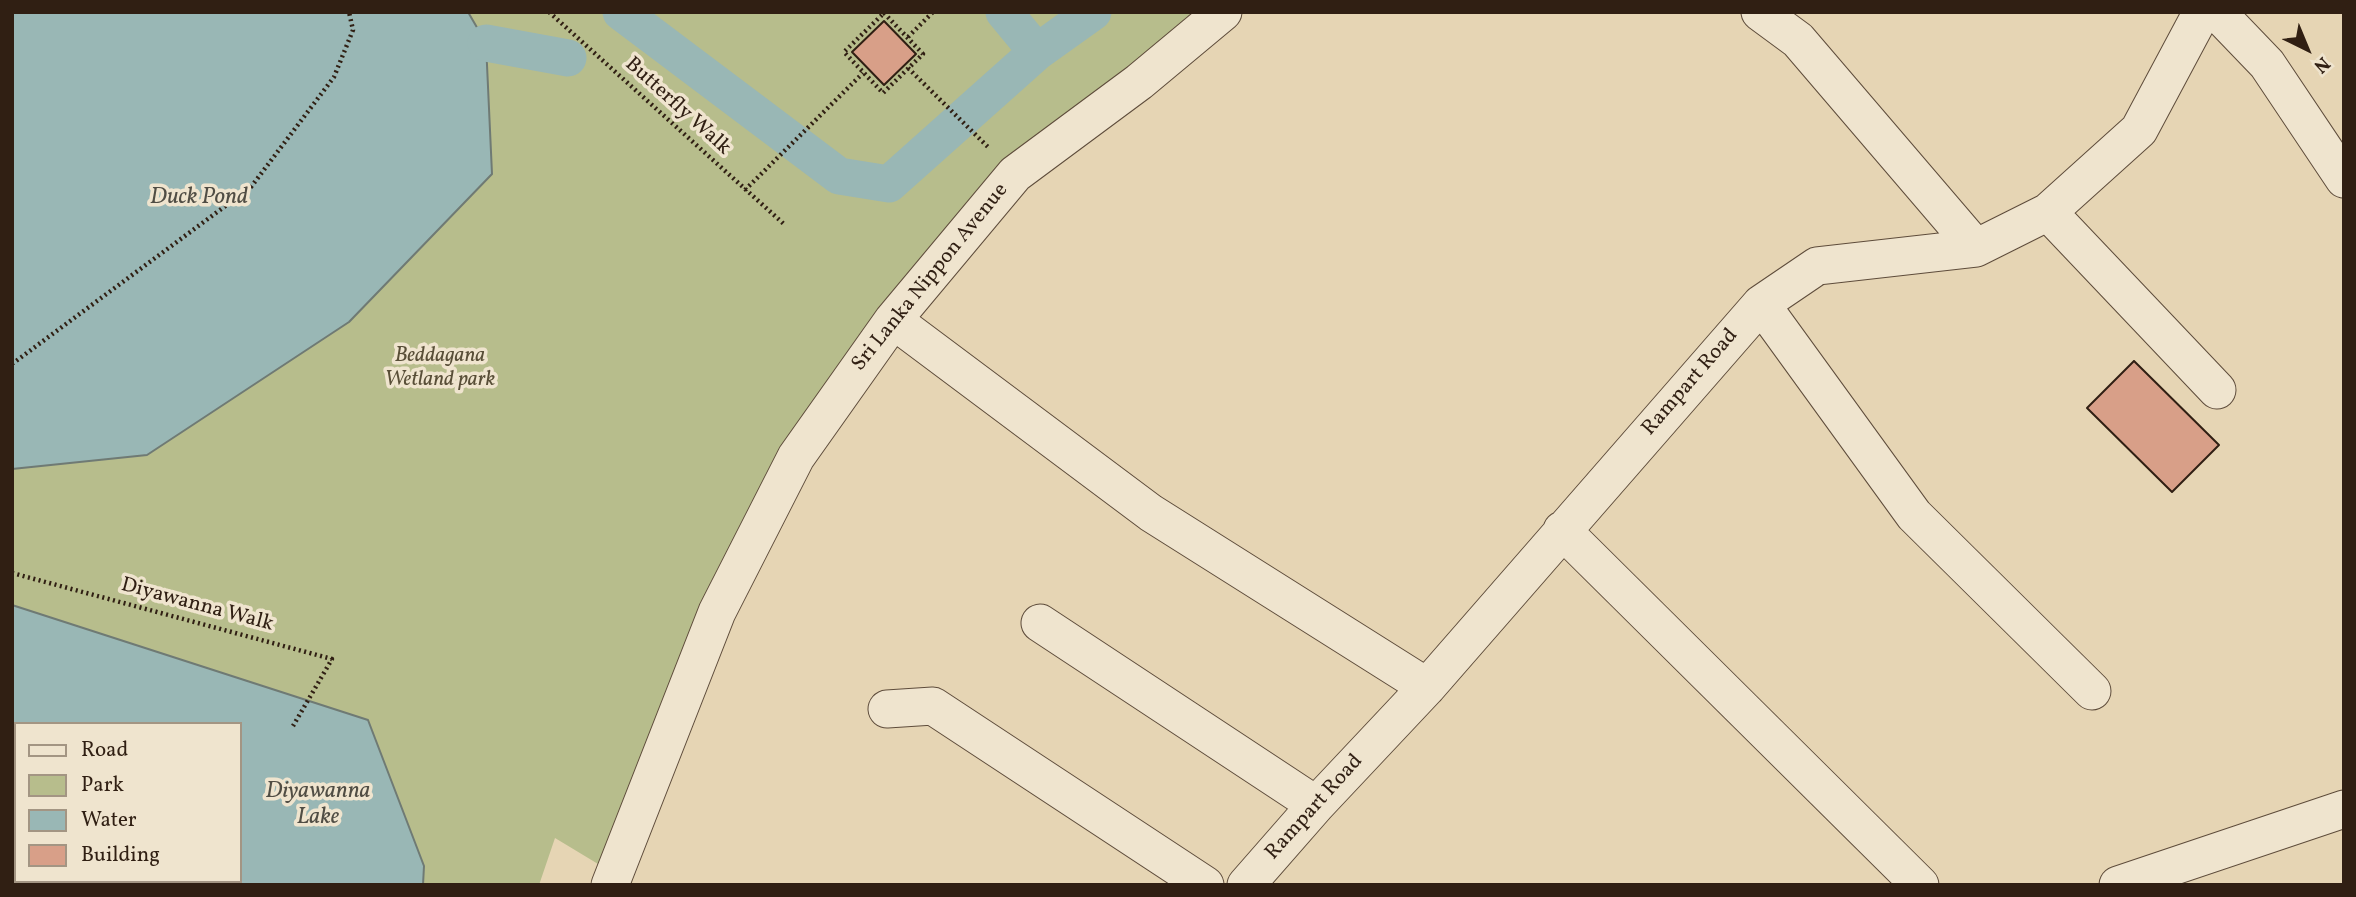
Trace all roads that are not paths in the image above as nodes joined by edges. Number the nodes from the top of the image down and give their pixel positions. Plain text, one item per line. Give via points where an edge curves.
1 (1223, 12) edge
2 (1760, 12) edge
3 (2202, 12) edge
4 (2217, 12) edge
5 (2344, 179) edge
6 (2048, 212) junction
7 (1976, 248) junction
8 (1761, 304) junction
9 (892, 320) junction
10 (2217, 390) dead end
11 (1562, 530) junction
12 (1040, 623) dead end
13 (1427, 687) junction
14 (2092, 691) dead end
15 (887, 709) dead end
16 (1316, 805) junction
17 (2344, 809) edge
18 (610, 885) edge
19 (1205, 885) edge
20 (1246, 885) edge
21 (1920, 885) edge
22 (2118, 885) edge

1 - 9 street, Sri Lanka Nippon Avenue via 1139,82 1015,174
2 - 7 street via 1798,40
3 - 6 street, Rampart Road via 2139,130
4 - 5 street via 2267,64
6 - 7 street, Rampart Road
6 - 10 street
7 - 8 street, Rampart Road via 1817,266
8 - 11 street, Rampart Road
8 - 14 street via 1914,515
9 - 13 street via 1151,513
9 - 18 street, Sri Lanka Nippon Avenue via 796,457 723,600
11 - 13 street, Rampart Road
11 - 21 street
12 - 16 street
13 - 16 street, Rampart Road
15 - 19 street via 933,706
16 - 20 street, Rampart Road
17 - 22 street

